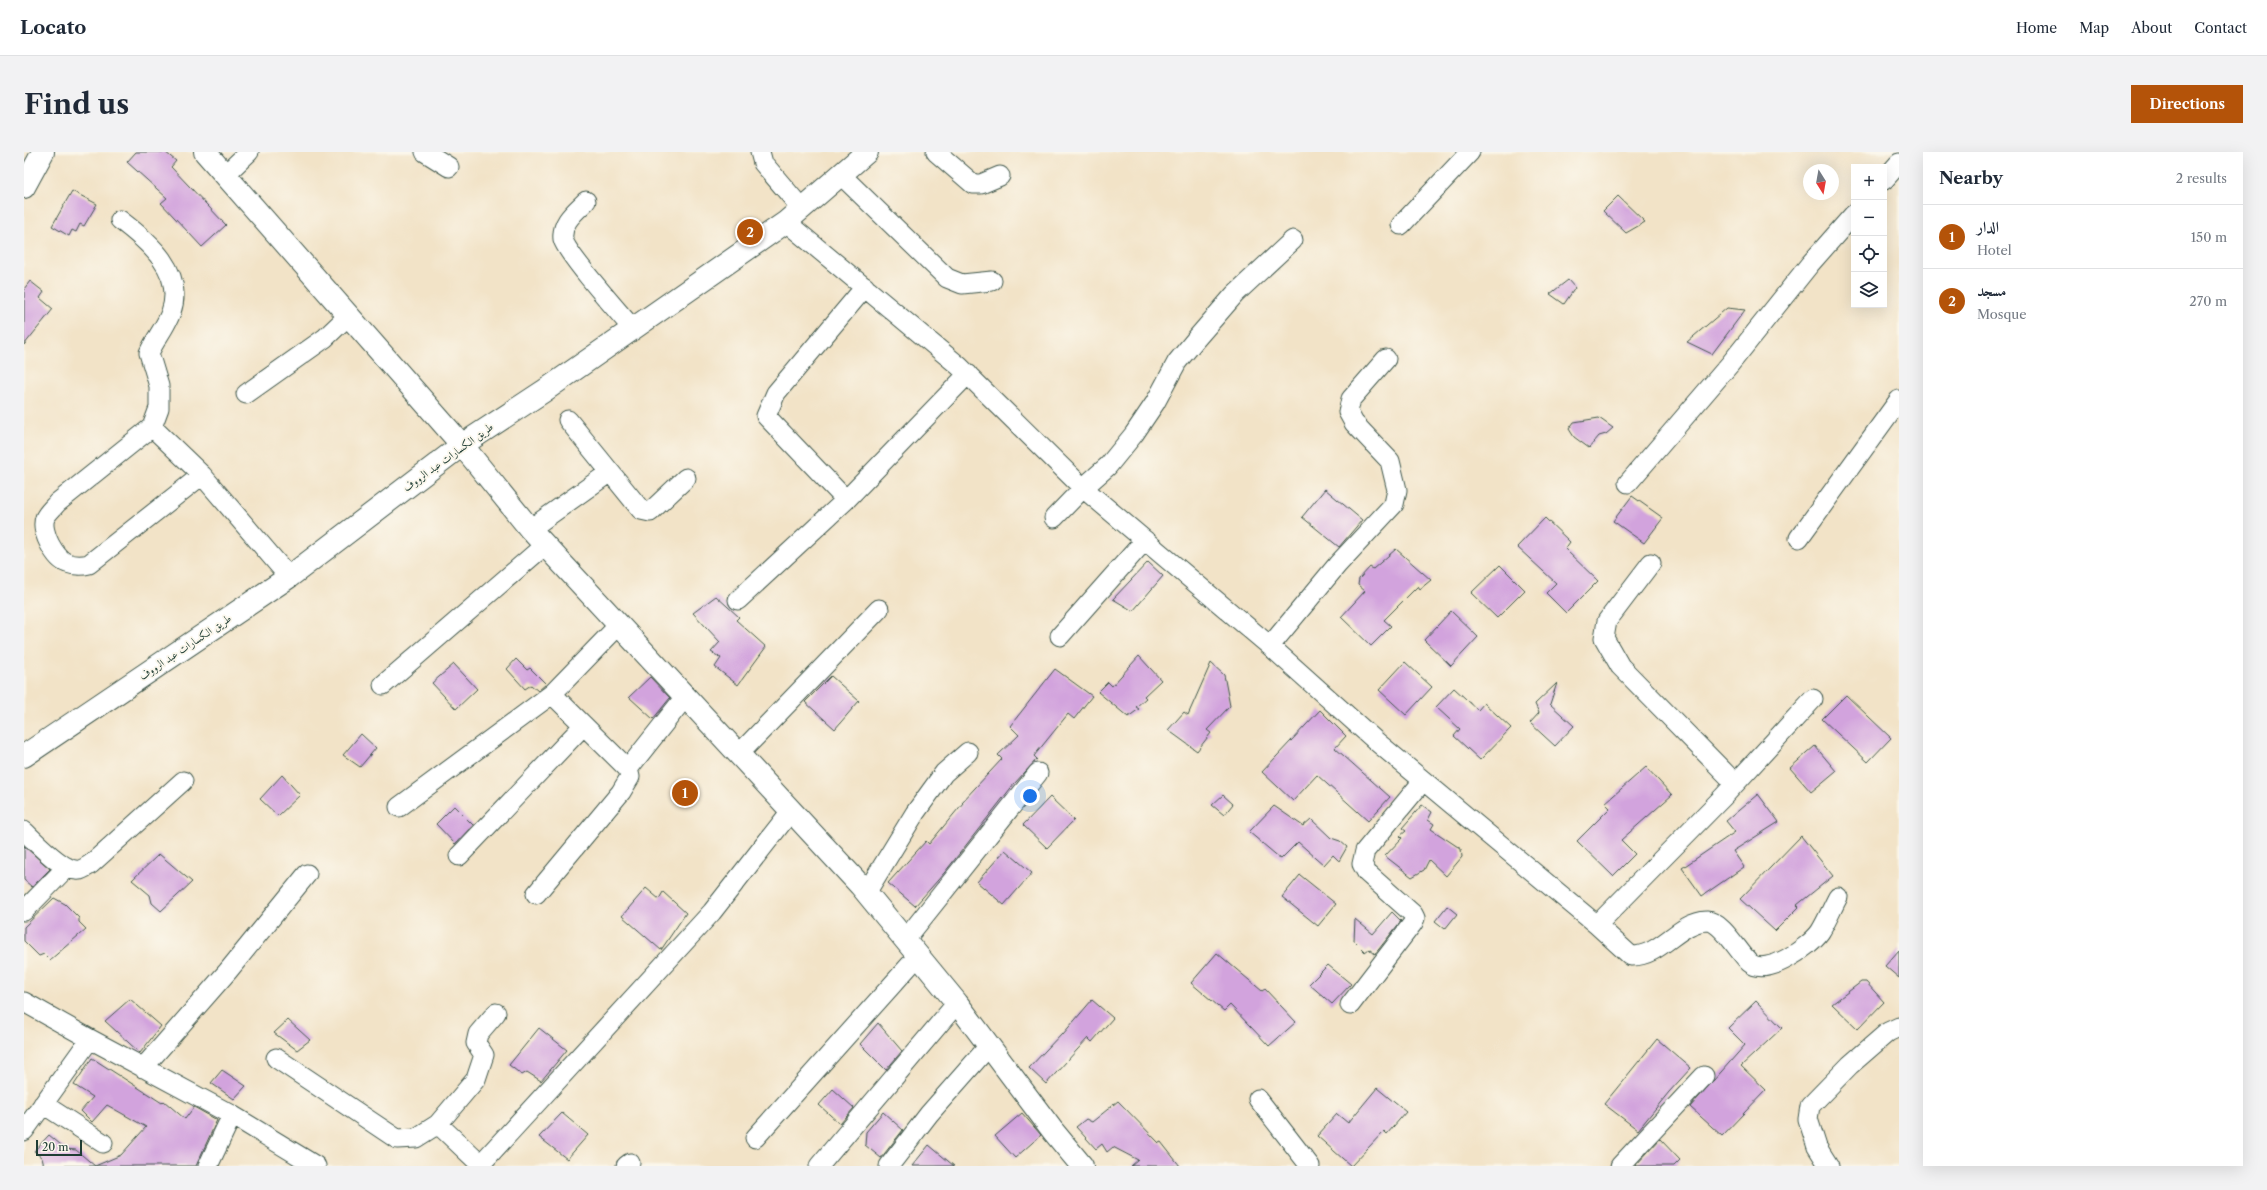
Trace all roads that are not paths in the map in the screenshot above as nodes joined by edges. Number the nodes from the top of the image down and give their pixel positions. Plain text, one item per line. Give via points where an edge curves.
1 (43, 152) edge
2 (205, 152) edge
3 (249, 152) edge
4 (425, 152) edge
5 (760, 152) edge
6 (867, 152) edge
7 (936, 152) edge
8 (1470, 152) edge
9 (1899, 163) edge
10 (449, 168) dead end
11 (226, 174) junction
12 (841, 175) junction
13 (1000, 176) dead end
14 (1887, 177) edge
15 (24, 187) edge
16 (586, 201) dead end
17 (794, 216) junction
18 (1851, 217) edge
19 (120, 220) dead end
20 (1401, 225) dead end
21 (1293, 240) dead end
22 (992, 281) dead end
23 (865, 287) junction
24 (349, 316) junction
25 (633, 329) junction
26 (1386, 360) dead end
27 (968, 374) junction
28 (246, 394) dead end
29 (1899, 400) edge
30 (568, 420) dead end
31 (152, 427) junction
32 (462, 445) junction
33 (610, 472) junction
34 (202, 475) junction
35 (686, 478) dead end
36 (1628, 483) dead end
37 (1083, 488) junction
38 (846, 500) junction
39 (1054, 518) dead end
40 (530, 529) junction
41 (1799, 538) dead end
42 (1144, 540) junction
43 (545, 545) junction
44 (1651, 563) dead end
45 (289, 578) junction
46 (738, 600) dead end
47 (879, 609) dead end
48 (618, 626) junction
49 (1060, 636) dead end
50 (1270, 646) junction
51 (383, 685) dead end
52 (552, 694) junction
53 (685, 697) junction
54 (1813, 699) dead end
55 (583, 726) junction
56 (968, 752) dead end
57 (739, 754) junction
58 (24, 756) edge
59 (628, 768) junction
60 (1038, 772) dead end
61 (183, 781) dead end
62 (1423, 781) junction
63 (1735, 783) junction
64 (399, 807) dead end
65 (791, 811) junction
66 (24, 831) edge
67 (459, 856) dead end
68 (67, 867) junction
69 (307, 874) dead end
70 (866, 892) junction
71 (536, 894) dead end
72 (1838, 897) dead end
73 (24, 911) edge
74 (1597, 925) junction
75 (905, 940) junction
76 (918, 956) junction
77 (24, 1002) edge
78 (957, 1003) junction
79 (1350, 1005) dead end
80 (496, 1013) dead end
81 (1899, 1027) edge
82 (90, 1039) junction
83 (988, 1047) junction
84 (276, 1058) dead end
85 (143, 1068) junction
86 (1704, 1076) dead end
87 (1258, 1099) dead end
88 (43, 1104) junction
89 (232, 1115) junction
90 (438, 1124) junction
91 (24, 1131) edge
92 (755, 1138) dead end
93 (103, 1143) dead end
94 (480, 1165) edge
95 (208, 1166) edge
96 (316, 1166) edge
97 (819, 1166) edge
98 (889, 1166) edge
99 (1082, 1166) edge
100 (1310, 1166) edge
101 (1620, 1166) edge
102 (1829, 1166) edge

1 - 15 street
2 - 11 street
3 - 11 street
4 - 10 street
5 - 17 street via 763,163
6 - 12 street, طريق الكسارات عبد الرووف
7 - 13 street via 973,184 981,184
8 - 20 street
9 - 14 street
11 - 24 street
12 - 17 street, طريق الكسارات عبد الرووف
12 - 22 street via 947,278 962,284
16 - 25 street via 567,219 563,239 574,257
17 - 23 street
17 - 25 street, طريق الكسارات عبد الرووف
18 - 36 street
19 - 31 street via 161,258 171,271 174,301 170,314 149,353 159,386 159,408
21 - 37 street via 1235,294 1177,362 1155,403 1134,434 1108,466
23 - 27 street
23 - 38 street via 776,393 766,416
24 - 28 street via 325,338
24 - 32 street
25 - 32 street, طريق الكسارات عبد الرووف
26 - 50 street via 1351,399 1348,412 1354,423 1390,461 1397,490 1394,504 1338,564
27 - 37 street
27 - 38 street
29 - 41 street
30 - 33 street
31 - 34 street
31 - 34 street via 57,503 45,518 50,546 66,563 79,566 89,564
32 - 40 street
32 - 45 street, طريق الكسارات عبد الرووف
33 - 35 street via 641,510 646,512 650,512
33 - 40 street
34 - 45 street
37 - 39 street
37 - 42 street
38 - 46 street
40 - 43 street
42 - 49 street
42 - 50 street
43 - 48 street
43 - 51 street
44 - 63 street via 1607,621 1604,638 1620,666
45 - 58 street, طريق الكسارات عبد الرووف
47 - 57 street
48 - 52 street
48 - 53 street
50 - 62 street
52 - 55 street
52 - 64 street
53 - 57 street
53 - 59 street
54 - 63 street
55 - 59 street
55 - 67 street
56 - 70 street via 944,773 915,813
57 - 65 street
59 - 71 street via 630,777 621,792
60 - 75 street
61 - 68 street via 91,864 80,870
62 - 74 street
62 - 79 street via 1365,850 1362,864 1367,873 1415,918
63 - 74 street
65 - 70 street
65 - 94 street via 712,912
66 - 68 street
68 - 73 street
69 - 85 street
70 - 75 street
72 - 74 street via 1820,932 1801,950 1773,965 1760,968 1750,963 1721,929 1709,921 1696,922 1639,957 1631,956
75 - 76 street
76 - 78 street
76 - 92 street
77 - 82 street
78 - 83 street
78 - 97 street
80 - 90 street via 478,1034 476,1043 484,1055 476,1079
81 - 102 street via 1888,1032 1850,1065 1810,1106 1808,1119 1817,1147
82 - 85 street
82 - 88 street
83 - 98 street via 929,1114
83 - 99 street
84 - 90 street via 397,1140 416,1138
85 - 89 street
86 - 101 street
87 - 100 street
88 - 91 street
88 - 93 street
89 - 95 street
89 - 96 street
90 - 94 street

